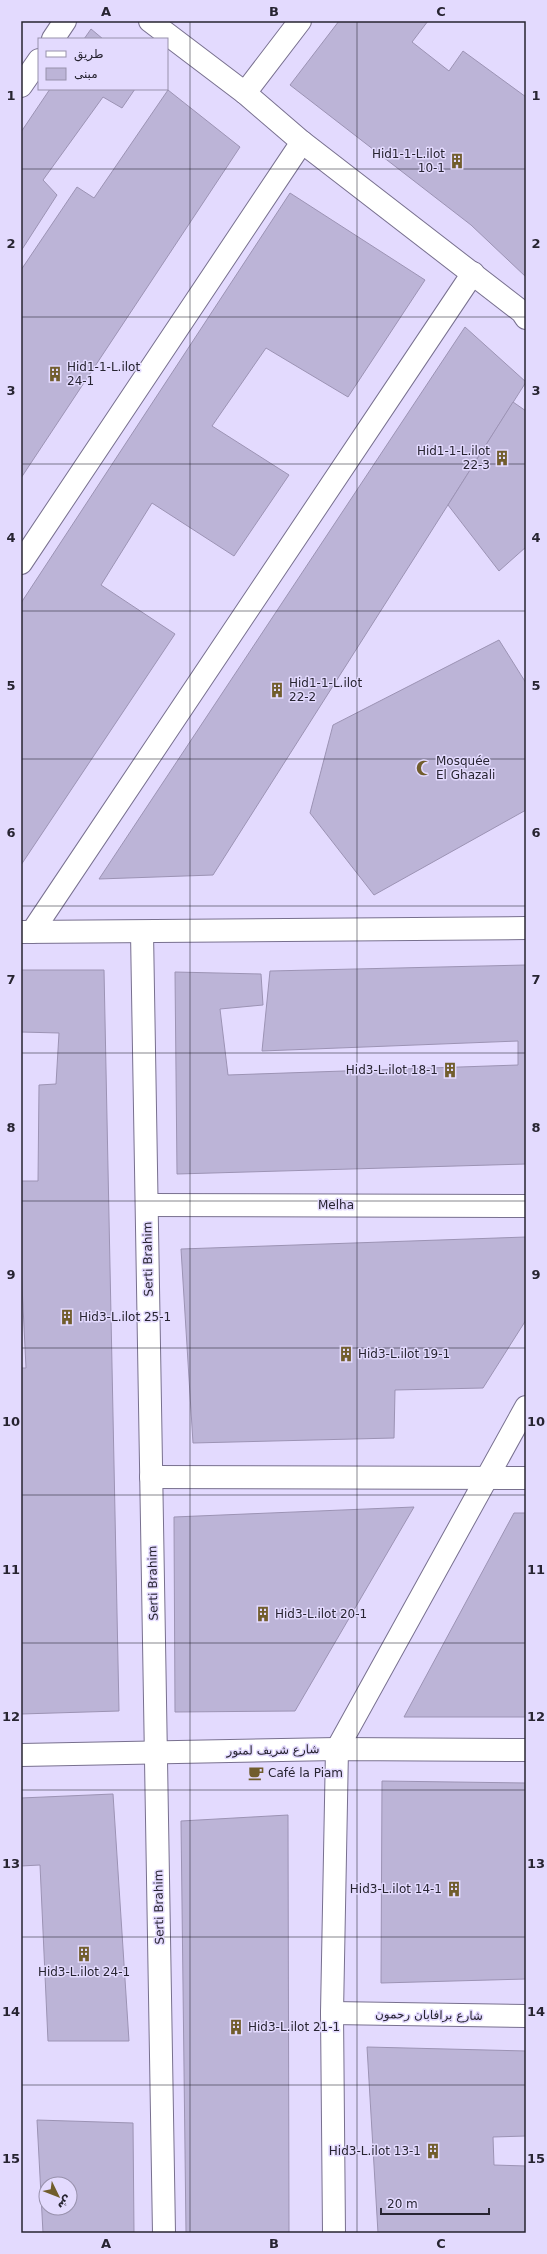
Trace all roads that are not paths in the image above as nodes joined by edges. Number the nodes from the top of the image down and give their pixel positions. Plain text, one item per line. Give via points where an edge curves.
1 (65, 21) edge
2 (150, 21) edge
3 (300, 21) edge
4 (54, 38) edge
5 (38, 61) edge
6 (21, 86) edge
7 (245, 93) junction
8 (302, 142) junction
9 (473, 273) junction
10 (526, 318) edge
11 (21, 563) edge
12 (526, 928) edge
13 (27, 932) edge
14 (142, 932) junction
15 (147, 1205) junction
16 (526, 1206) edge
17 (526, 1407) edge
18 (151, 1477) junction
19 (487, 1477) junction
20 (526, 1478) edge
21 (337, 1749) junction
22 (526, 1750) edge
23 (156, 1752) junction
24 (21, 1755) edge
25 (332, 2013) junction
26 (526, 2016) edge
27 (164, 2233) edge
28 (334, 2233) edge

1 - 4 street
2 - 7 street
3 - 7 street
5 - 6 street
7 - 8 street
8 - 9 street
8 - 11 street
9 - 10 street
9 - 13 street
12 - 14 street
13 - 14 street
14 - 15 street, Serti Brahim
15 - 16 street, Melha
15 - 18 street, Serti Brahim
17 - 19 street
18 - 19 street
18 - 23 street, Serti Brahim
19 - 20 street
19 - 21 street
21 - 22 street, شارع شريف لمنور
21 - 23 street, شارع شريف لمنور
21 - 25 street
23 - 24 street, شارع شريف لمنور
23 - 27 street, Serti Brahim
25 - 26 street, شارع برافابان رحمون
25 - 28 street

